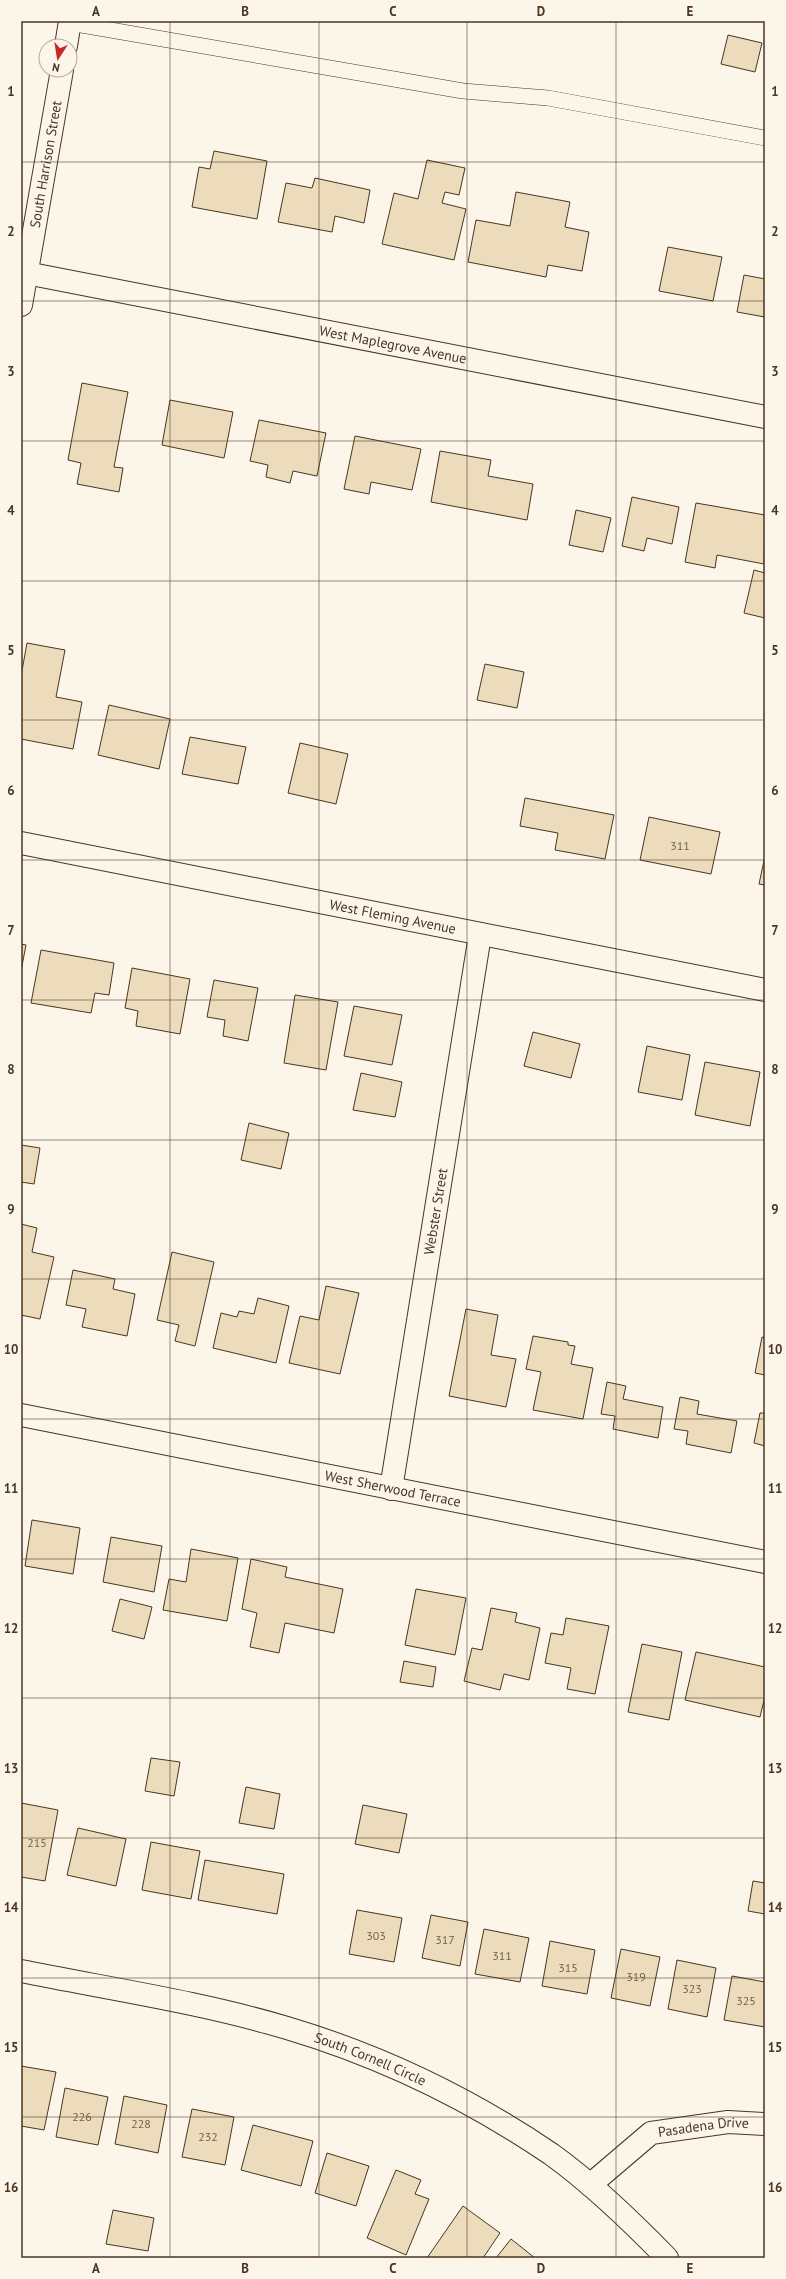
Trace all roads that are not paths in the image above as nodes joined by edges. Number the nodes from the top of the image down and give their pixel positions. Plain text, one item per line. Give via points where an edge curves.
1 (70, 22) edge
2 (67, 38) edge
3 (60, 78) edge
4 (765, 138) edge
5 (24, 272) edge
6 (21, 305) edge
7 (765, 417) edge
8 (21, 843) edge
9 (480, 935) junction
10 (765, 990) edge
11 (21, 1415) edge
12 (391, 1489) junction
13 (765, 1562) edge
14 (21, 1971) edge
15 (765, 2124) edge
16 (590, 2185) junction
17 (667, 2258) edge

1 - 2 street
1 - 4 lane via 463,91 548,98
3 - 5 street, South Harrison Street
5 - 6 street, South Harrison Street
5 - 7 street, West Maplegrove Avenue
8 - 9 street, West Fleming Avenue
9 - 10 street, West Fleming Avenue
9 - 12 street, Webster Street
11 - 12 street, West Sherwood Terrace
12 - 13 street, West Sherwood Terrace
14 - 16 street, South Cornell Circle via 204,2007 287,2028 368,2056 433,2084 507,2126 552,2155
15 - 16 street, Pasadena Drive via 728,2122 651,2133
16 - 17 street, South Cornell Circle

